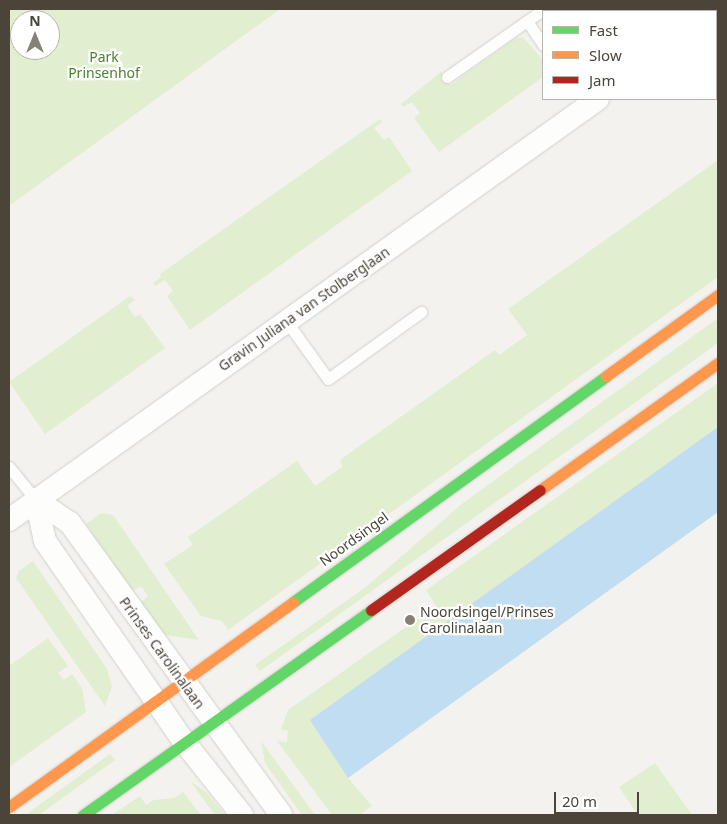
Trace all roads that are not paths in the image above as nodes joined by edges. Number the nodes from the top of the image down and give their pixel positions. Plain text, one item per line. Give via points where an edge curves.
1 (542, 10) edge
2 (527, 21) junction
3 (542, 43) edge
4 (447, 77) dead end
5 (589, 101) edge
6 (718, 295) edge
7 (422, 312) dead end
8 (286, 322) junction
9 (718, 363) edge
10 (9, 467) edge
11 (36, 500) junction
12 (9, 520) edge
13 (182, 683) junction
14 (156, 702) junction
15 (213, 724) junction
16 (186, 743) junction
17 (9, 807) edge
18 (83, 815) edge
19 (242, 815) edge
20 (281, 815) edge

1 - 2 lane
2 - 3 lane
2 - 4 lane
5 - 8 street, Gravin Juliana van Stolberglaan
6 - 13 main road, Noordsingel
7 - 8 lane via 328,379
8 - 11 street, Gravin Juliana van Stolberglaan
9 - 15 main road
10 - 11 lane, Prinses Carolinalaan
11 - 12 street, Gravin Juliana van Stolberglaan
11 - 13 street, Prinses Carolinalaan via 70,523
11 - 14 street, Prinses Carolinalaan via 45,541
13 - 14 main road, Noordsingel
13 - 15 street, Prinses Carolinalaan
14 - 16 street, Prinses Carolinalaan
14 - 17 main road, Noordsingel
15 - 16 main road
15 - 20 street, Prinses Carolinalaan
16 - 18 main road
16 - 19 street, Prinses Carolinalaan

